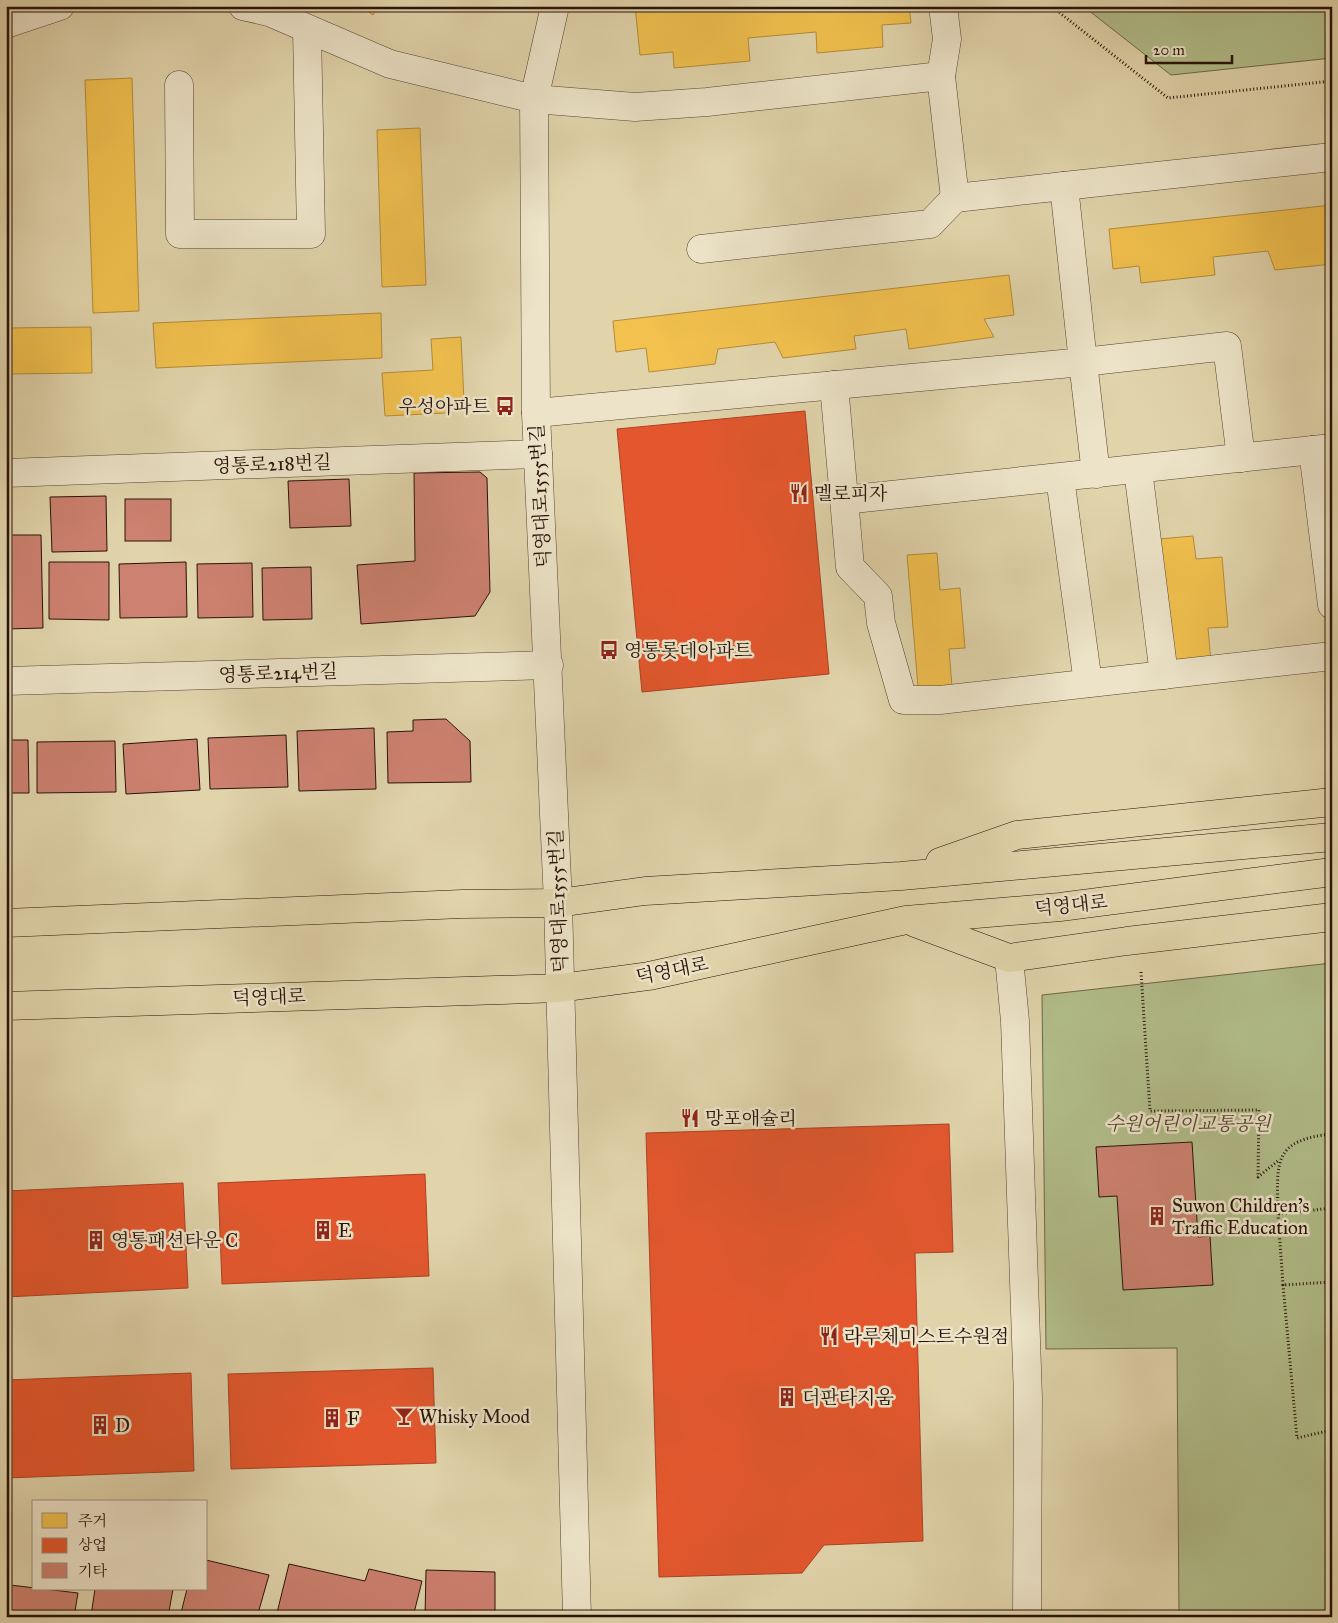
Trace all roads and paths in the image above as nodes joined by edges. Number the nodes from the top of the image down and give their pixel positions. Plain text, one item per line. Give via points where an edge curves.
1 (60, 6) edge
2 (555, 6) edge
3 (943, 6) edge
4 (1050, 6) edge
5 (261, 8) edge
6 (6, 24) edge
7 (307, 29) junction
8 (941, 76) junction
9 (1332, 81) edge
10 (179, 85) dead end
11 (534, 100) junction
12 (1332, 157) edge
13 (1064, 186) junction
14 (955, 198) junction
15 (700, 248) dead end
16 (1083, 362) junction
17 (834, 385) junction
18 (536, 413) junction
19 (1322, 449) edge
20 (538, 454) junction
21 (1241, 458) junction
22 (1138, 470) junction
23 (6, 473) edge
24 (1096, 474) junction
25 (1060, 478) junction
26 (844, 500) junction
27 (1332, 605) edge
28 (1332, 656) edge
29 (549, 665) junction
30 (1164, 675) junction
31 (6, 681) edge
32 (1088, 683) junction
33 (1332, 802) edge
34 (1332, 838) edge
35 (1320, 873) edge
36 (901, 876) junction
37 (558, 903) junction
38 (1332, 917) edge
39 (906, 920) junction
40 (6, 922) edge
41 (1009, 958) junction
42 (1141, 972) dead end
43 (560, 988) junction
44 (6, 1006) edge
45 (1332, 1134) edge
46 (1279, 1160) junction
47 (1332, 1208) edge
48 (1278, 1214) junction
49 (1332, 1282) edge
50 (1283, 1286) junction
51 (1332, 1430) edge
52 (577, 1617) edge
53 (1027, 1617) edge

1 - 6 street
2 - 11 street, 덕영대로1555번길
3 - 8 street via 947,39
4 - 9 path via 1168,98
5 - 7 street
7 - 10 street via 311,234 180,234
7 - 11 street via 390,64
8 - 11 street via 635,107
8 - 14 street
11 - 18 street, 덕영대로1555번길
12 - 13 street
13 - 14 street
13 - 16 street
14 - 15 street via 930,224
16 - 17 street
16 - 21 street via 1227,346
16 - 24 street
17 - 18 street
17 - 26 street
18 - 20 street, 덕영대로1555번길
19 - 21 street
19 - 27 street
20 - 23 street, 영통로218번길
20 - 29 street, 덕영대로1555번길
21 - 22 street
22 - 24 street
22 - 30 street
24 - 25 street
25 - 26 street
25 - 32 street
26 - 32 street via 850,567 878,596 881,623 903,700 940,700
28 - 30 street
29 - 31 street, 영통로214번길
29 - 37 street, 덕영대로1555번길
30 - 32 street
33 - 36 main road via 1017,835
34 - 36 main road
35 - 39 main road, 덕영대로 via 1060,907
36 - 37 main road via 645,891
37 - 40 main road
37 - 43 street, 덕영대로1555번길
38 - 41 main road
39 - 41 main road
39 - 43 main road, 덕영대로 via 649,976
41 - 53 street via 1015,1021 1028,1396
42 - 46 path via 1150,1111 1259,1110 1258,1177
43 - 44 main road, 덕영대로
43 - 52 street, 덕영대로1555번길
45 - 46 path via 1313,1136 1288,1146
46 - 48 path
47 - 48 path
48 - 50 path
49 - 50 path
50 - 51 path via 1297,1438

